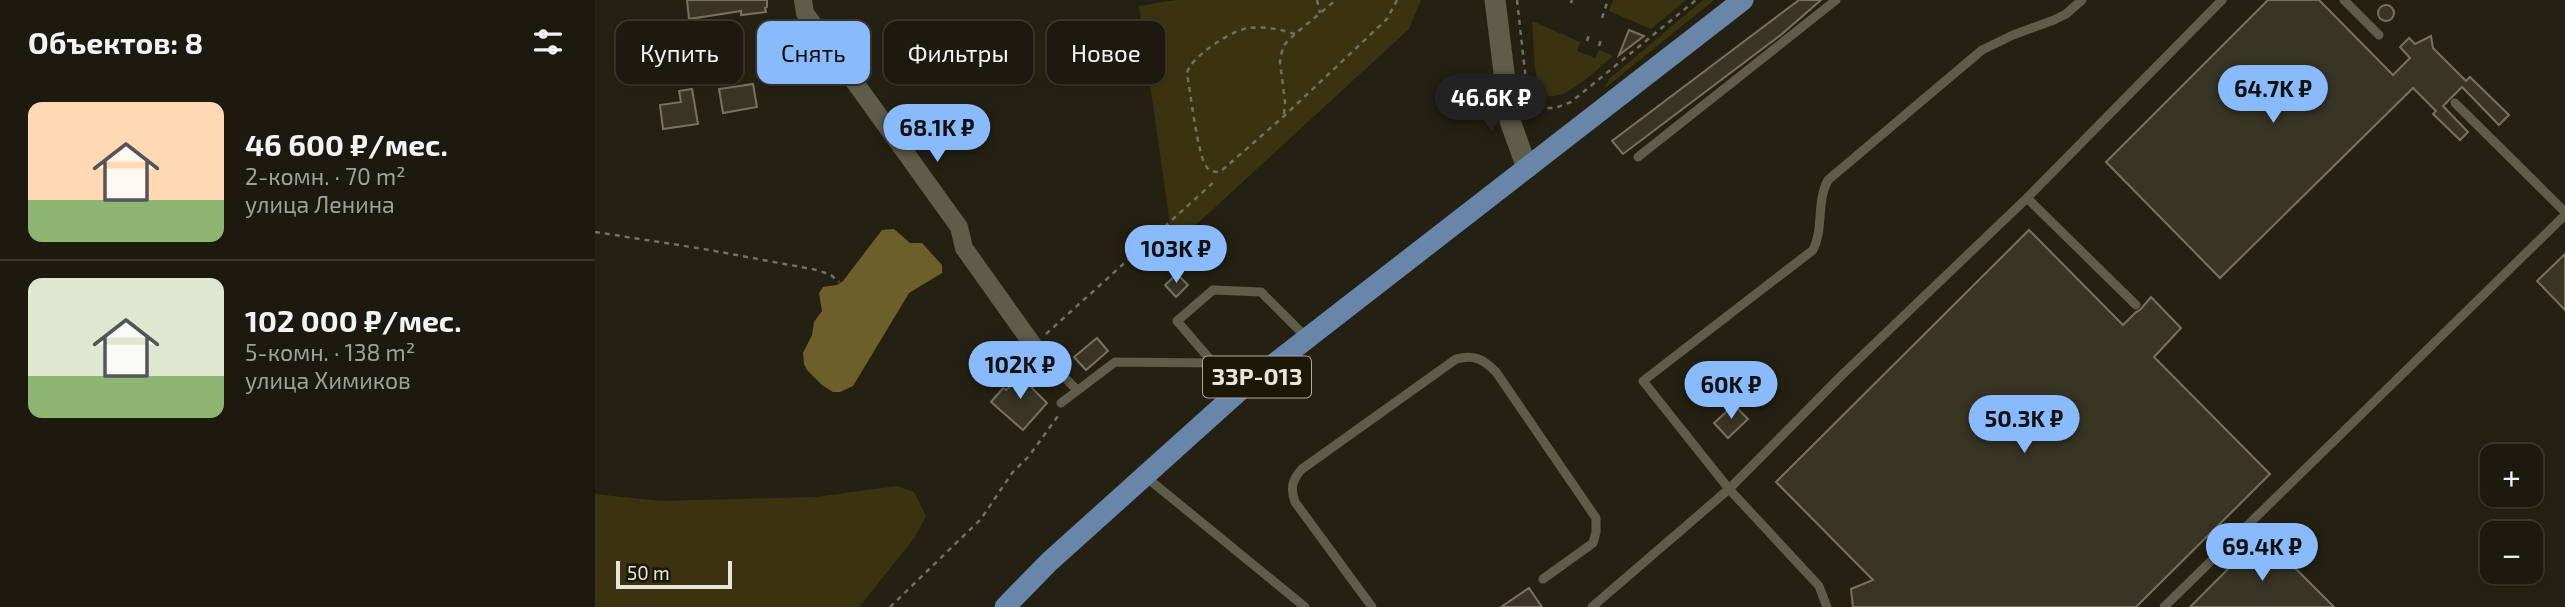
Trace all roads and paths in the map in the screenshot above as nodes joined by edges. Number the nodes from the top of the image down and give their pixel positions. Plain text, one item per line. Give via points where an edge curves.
1 (803, 0) edge
2 (1317, 0) edge
3 (1336, 0) edge
4 (1397, 0) edge
5 (1495, 0) edge
6 (1517, 0) edge
7 (1608, 0) edge
8 (1696, 0) edge
9 (1743, 0) edge
10 (1836, 0) edge
11 (2082, 0) edge
12 (2222, 0) edge
13 (2344, 0) edge
14 (1320, 13) junction
15 (1602, 18) dead end
16 (1295, 34) junction
17 (1589, 35) dead end
18 (2379, 35) dead end
19 (1601, 40) dead end
20 (1587, 41) dead end
21 (1598, 46) dead end
22 (2455, 103) dead end
23 (1283, 117) junction
24 (1638, 157) dead end
25 (1527, 168) junction
26 (1215, 181) dead end
27 (2027, 198) junction
28 (2565, 213) edge
29 (595, 232) edge
30 (839, 282) dead end
31 (2136, 305) dead end
32 (1306, 337) junction
33 (1033, 345) junction
34 (1212, 363) junction
35 (1077, 390) junction
36 (1238, 392) junction
37 (1061, 403) joint
38 (1144, 475) junction
39 (1730, 489) junction
40 (1543, 579) dead end
41 (890, 607) edge
42 (1005, 607) edge
43 (1305, 607) edge
44 (1372, 607) edge
45 (1592, 607) edge
46 (1826, 607) edge
47 (2164, 607) edge

1 - 33 street via 805,13 959,227 964,248
2 - 14 path
3 - 14 path
4 - 23 path via 1387,19
5 - 25 main road via 1510,121
6 - 8 path via 1529,95 1534,103 1549,109 1563,107 1585,92
7 - 15 path
9 - 25 main road, 33Р-013
10 - 24 lane
11 - 39 lane via 2066,14 1982,50 1828,180 1818,241 1812,250 1643,381
12 - 27 lane
13 - 18 lane
14 - 16 path
16 - 23 path via 1281,53
16 - 23 path via 1243,29 1193,61 1187,73 1201,155 1210,171 1220,172
17 - 20 path
19 - 21 path
22 - 28 lane
25 - 32 main road, 33Р-013
26 - 33 path
27 - 31 lane
27 - 39 lane
28 - 47 lane
29 - 30 path via 817,270
32 - 34 lane via 1261,292 1213,290 1177,321
32 - 36 main road, 33Р-013
33 - 35 lane
34 - 35 lane via 1115,362
34 - 36 lane
35 - 37 lane
36 - 38 main road, 33Р-013
37 - 41 path via 1047,434 1012,472 981,519
38 - 42 main road, 33Р-013
38 - 43 lane
39 - 45 lane
39 - 46 lane via 1819,586
40 - 44 lane via 1593,543 1595,518 1496,372 1467,356 1456,359 1294,478 1291,491 1295,502

